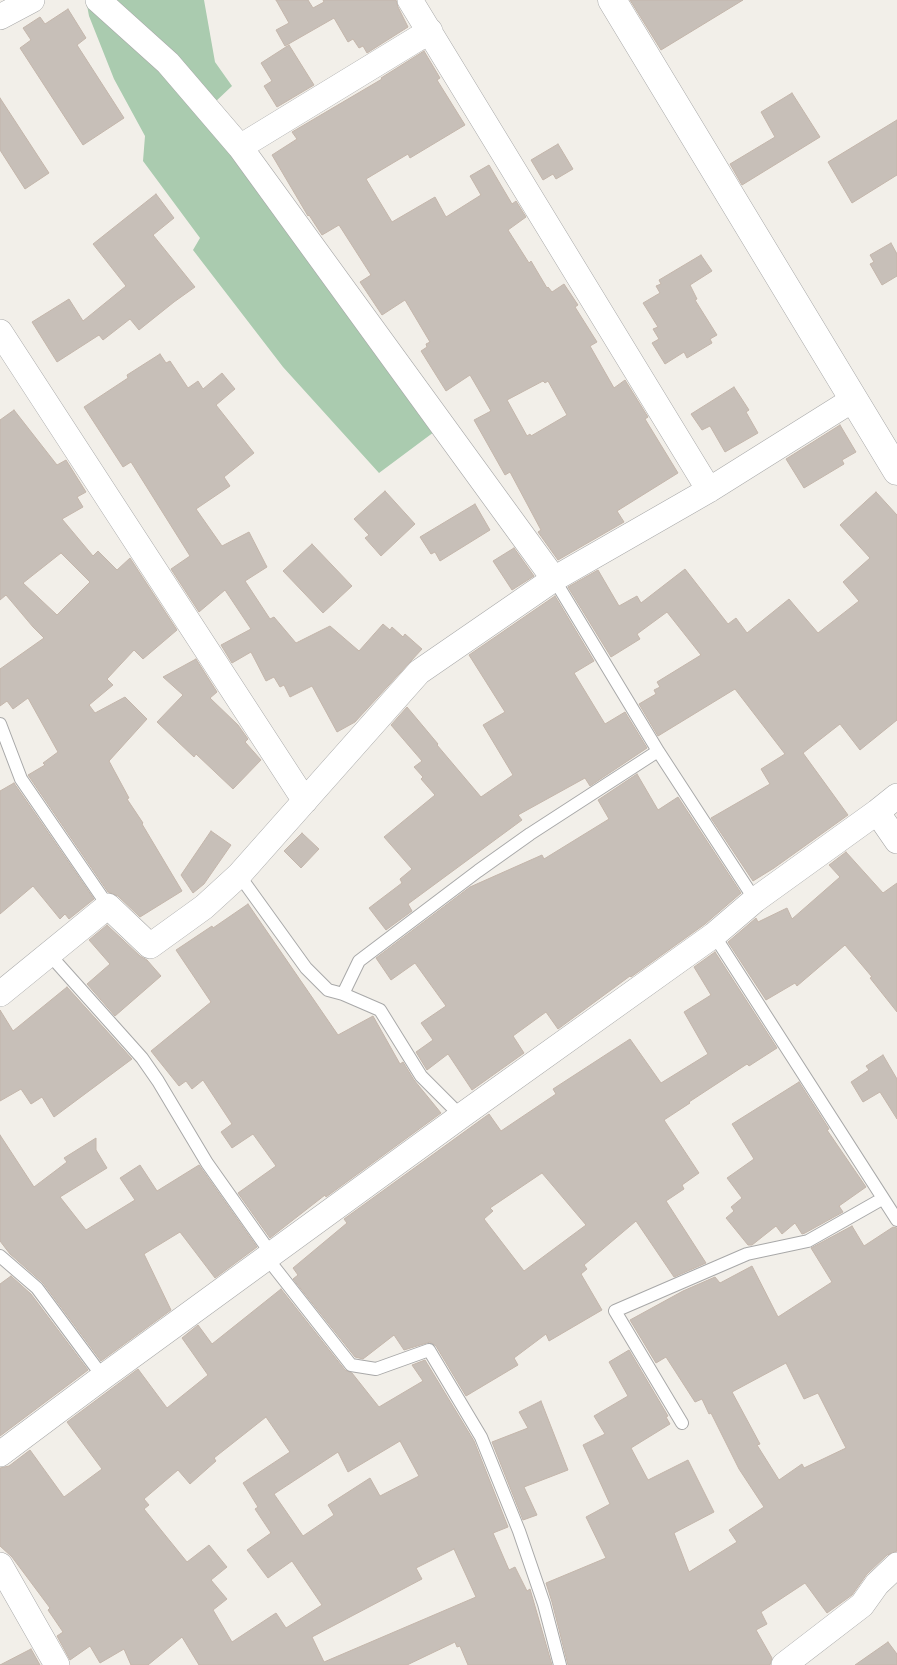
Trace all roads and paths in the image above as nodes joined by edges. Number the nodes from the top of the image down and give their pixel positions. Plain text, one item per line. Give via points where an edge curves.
1 (32, 0) edge
2 (98, 0) edge
3 (410, 0) edge
4 (612, 0) edge
5 (0, 17) edge
6 (430, 31) junction
7 (240, 147) junction
8 (0, 332) edge
9 (7, 361) edge
10 (854, 399) junction
11 (897, 471) edge
12 (709, 490) junction
13 (554, 579) junction
14 (0, 724) edge
15 (658, 751) junction
16 (897, 796) edge
17 (305, 801) junction
18 (877, 812) junction
19 (897, 840) edge
20 (239, 875) junction
21 (755, 900) junction
22 (108, 906) junction
23 (714, 936) junction
24 (49, 954) junction
25 (0, 994) edge
26 (343, 994) junction
27 (461, 1116) junction
28 (882, 1199) junction
29 (897, 1220) edge
30 (0, 1256) edge
31 (270, 1256) junction
32 (103, 1377) junction
33 (682, 1423) dead end
34 (0, 1454) edge
35 (897, 1565) edge
36 (2, 1575) edge
37 (57, 1665) edge
38 (560, 1665) edge
39 (784, 1665) edge

1 - 5 street
2 - 7 street via 168,63
3 - 6 street
4 - 10 street
6 - 7 street
6 - 12 street
7 - 13 street
8 - 9 street
9 - 17 street
10 - 11 street
10 - 12 street
12 - 13 street
13 - 15 lane
13 - 17 street via 419,672
14 - 22 lane via 22,779
15 - 21 lane
15 - 26 lane via 478,871 359,961
16 - 18 street
17 - 20 street
18 - 19 street
18 - 21 street
20 - 22 street via 204,907 150,946
20 - 26 lane via 306,968 328,990
21 - 23 street
22 - 24 street
23 - 27 street
23 - 28 lane
24 - 25 street
24 - 31 lane via 142,1058
26 - 27 lane via 380,1010 420,1076
27 - 31 street
28 - 29 lane
28 - 33 lane via 808,1241 747,1254 615,1311
30 - 32 lane via 37,1288
31 - 32 street
31 - 38 lane via 351,1365 376,1369 429,1350 481,1437 519,1531
32 - 34 street
35 - 39 street via 877,1584 862,1605
36 - 37 street

